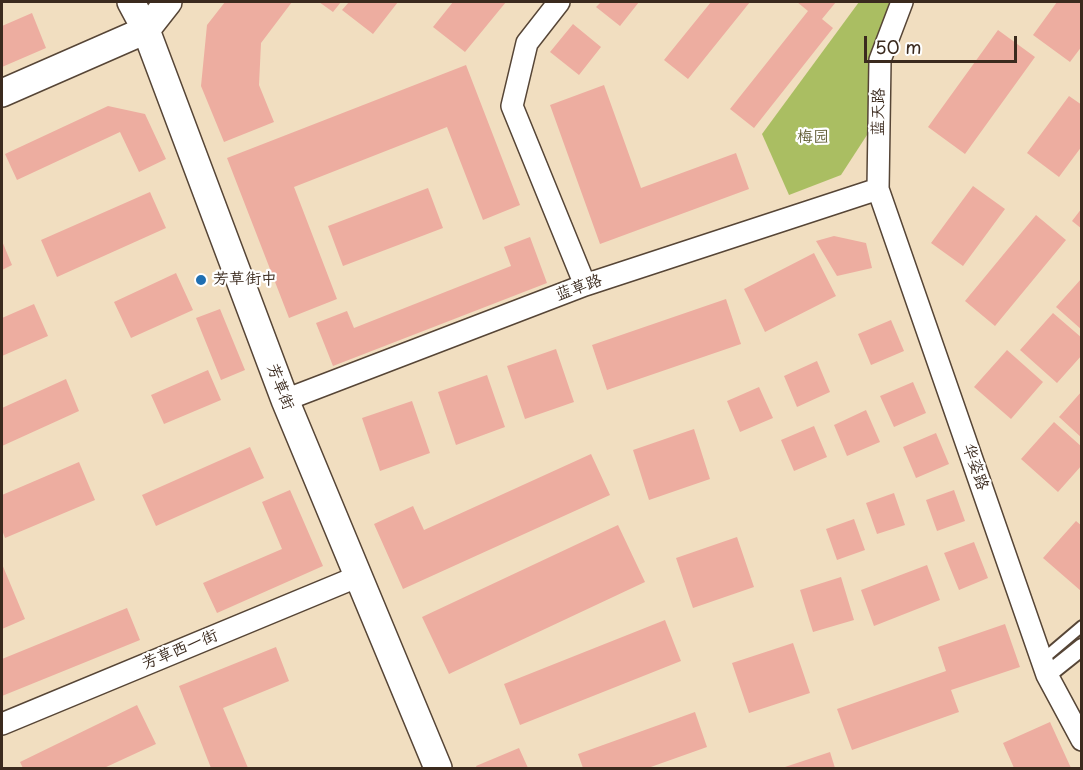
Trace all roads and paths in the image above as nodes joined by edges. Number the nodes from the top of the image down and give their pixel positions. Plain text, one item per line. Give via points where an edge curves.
1 (131, 2) edge
2 (168, 2) edge
3 (559, 2) edge
4 (902, 2) edge
5 (146, 30) junction
6 (2, 93) edge
7 (878, 189) junction
8 (585, 285) junction
9 (285, 400) junction
10 (359, 576) junction
11 (1082, 626) edge
12 (1082, 647) edge
13 (1044, 667) junction
14 (2, 724) edge
15 (1082, 740) edge
16 (438, 768) edge

1 - 5 street, 芳草街
2 - 5 street
3 - 8 street via 527,43 512,106
4 - 7 street, 蓝天路 via 880,60
5 - 6 street
5 - 9 street, 芳草街
7 - 8 street, 蓝草路
7 - 13 street, 华姿路
8 - 9 street, 蓝草路
9 - 10 street, 芳草街
10 - 14 street, 芳草西一街
10 - 16 street, 芳草街
11 - 13 lane
12 - 13 street
13 - 15 street, 华姿路

